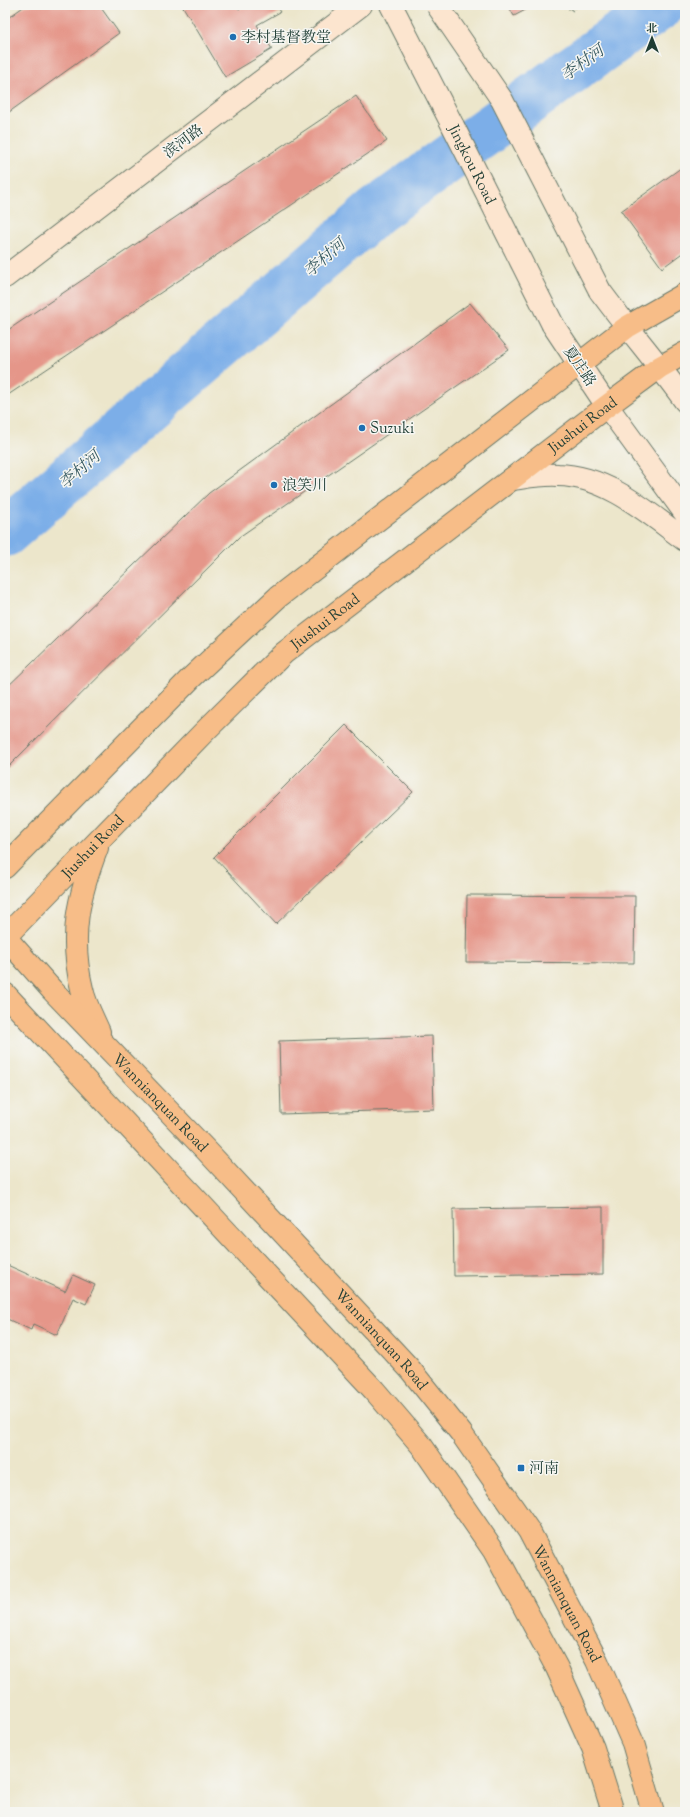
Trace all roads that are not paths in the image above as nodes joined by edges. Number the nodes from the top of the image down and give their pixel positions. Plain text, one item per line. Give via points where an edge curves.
1 (360, 5) edge
2 (437, 5) edge
3 (395, 13) edge
4 (5, 277) edge
5 (685, 294) edge
6 (553, 325) joint
7 (626, 327) junction
8 (685, 353) edge
9 (578, 364) junction
10 (660, 367) junction
11 (685, 401) edge
12 (607, 406) junction
13 (512, 479) junction
14 (685, 513) edge
15 (685, 540) edge
16 (102, 837) junction
17 (5, 868) edge
18 (5, 937) edge
19 (5, 994) edge
20 (103, 1043) junction
21 (613, 1812) edge
22 (653, 1812) edge

1 - 4 main road, 滨河路
2 - 7 main road, bridge via 502,100 600,291
3 - 6 main road, Jingkou Road, bridge
5 - 7 main road
6 - 9 main road, 夏庄路
7 - 9 main road
7 - 10 main road
8 - 10 main road, Jiushui Road
9 - 12 main road, 夏庄路
9 - 17 main road via 278,597 191,678
10 - 11 main road
10 - 12 main road, Jiushui Road
12 - 13 main road, Jiushui Road
12 - 14 main road, 夏庄路
13 - 15 main road via 560,474 591,481 627,497
13 - 16 main road, Jiushui Road via 284,653
16 - 18 main road, Jiushui Road
16 - 20 main road via 85,880 75,938 82,991
18 - 20 main road, Wannianquan Road
19 - 21 main road via 358,1372 421,1446 494,1551 557,1668 593,1748
20 - 22 main road, Wannianquan Road via 409,1368 461,1433 529,1531 597,1661 633,1743

